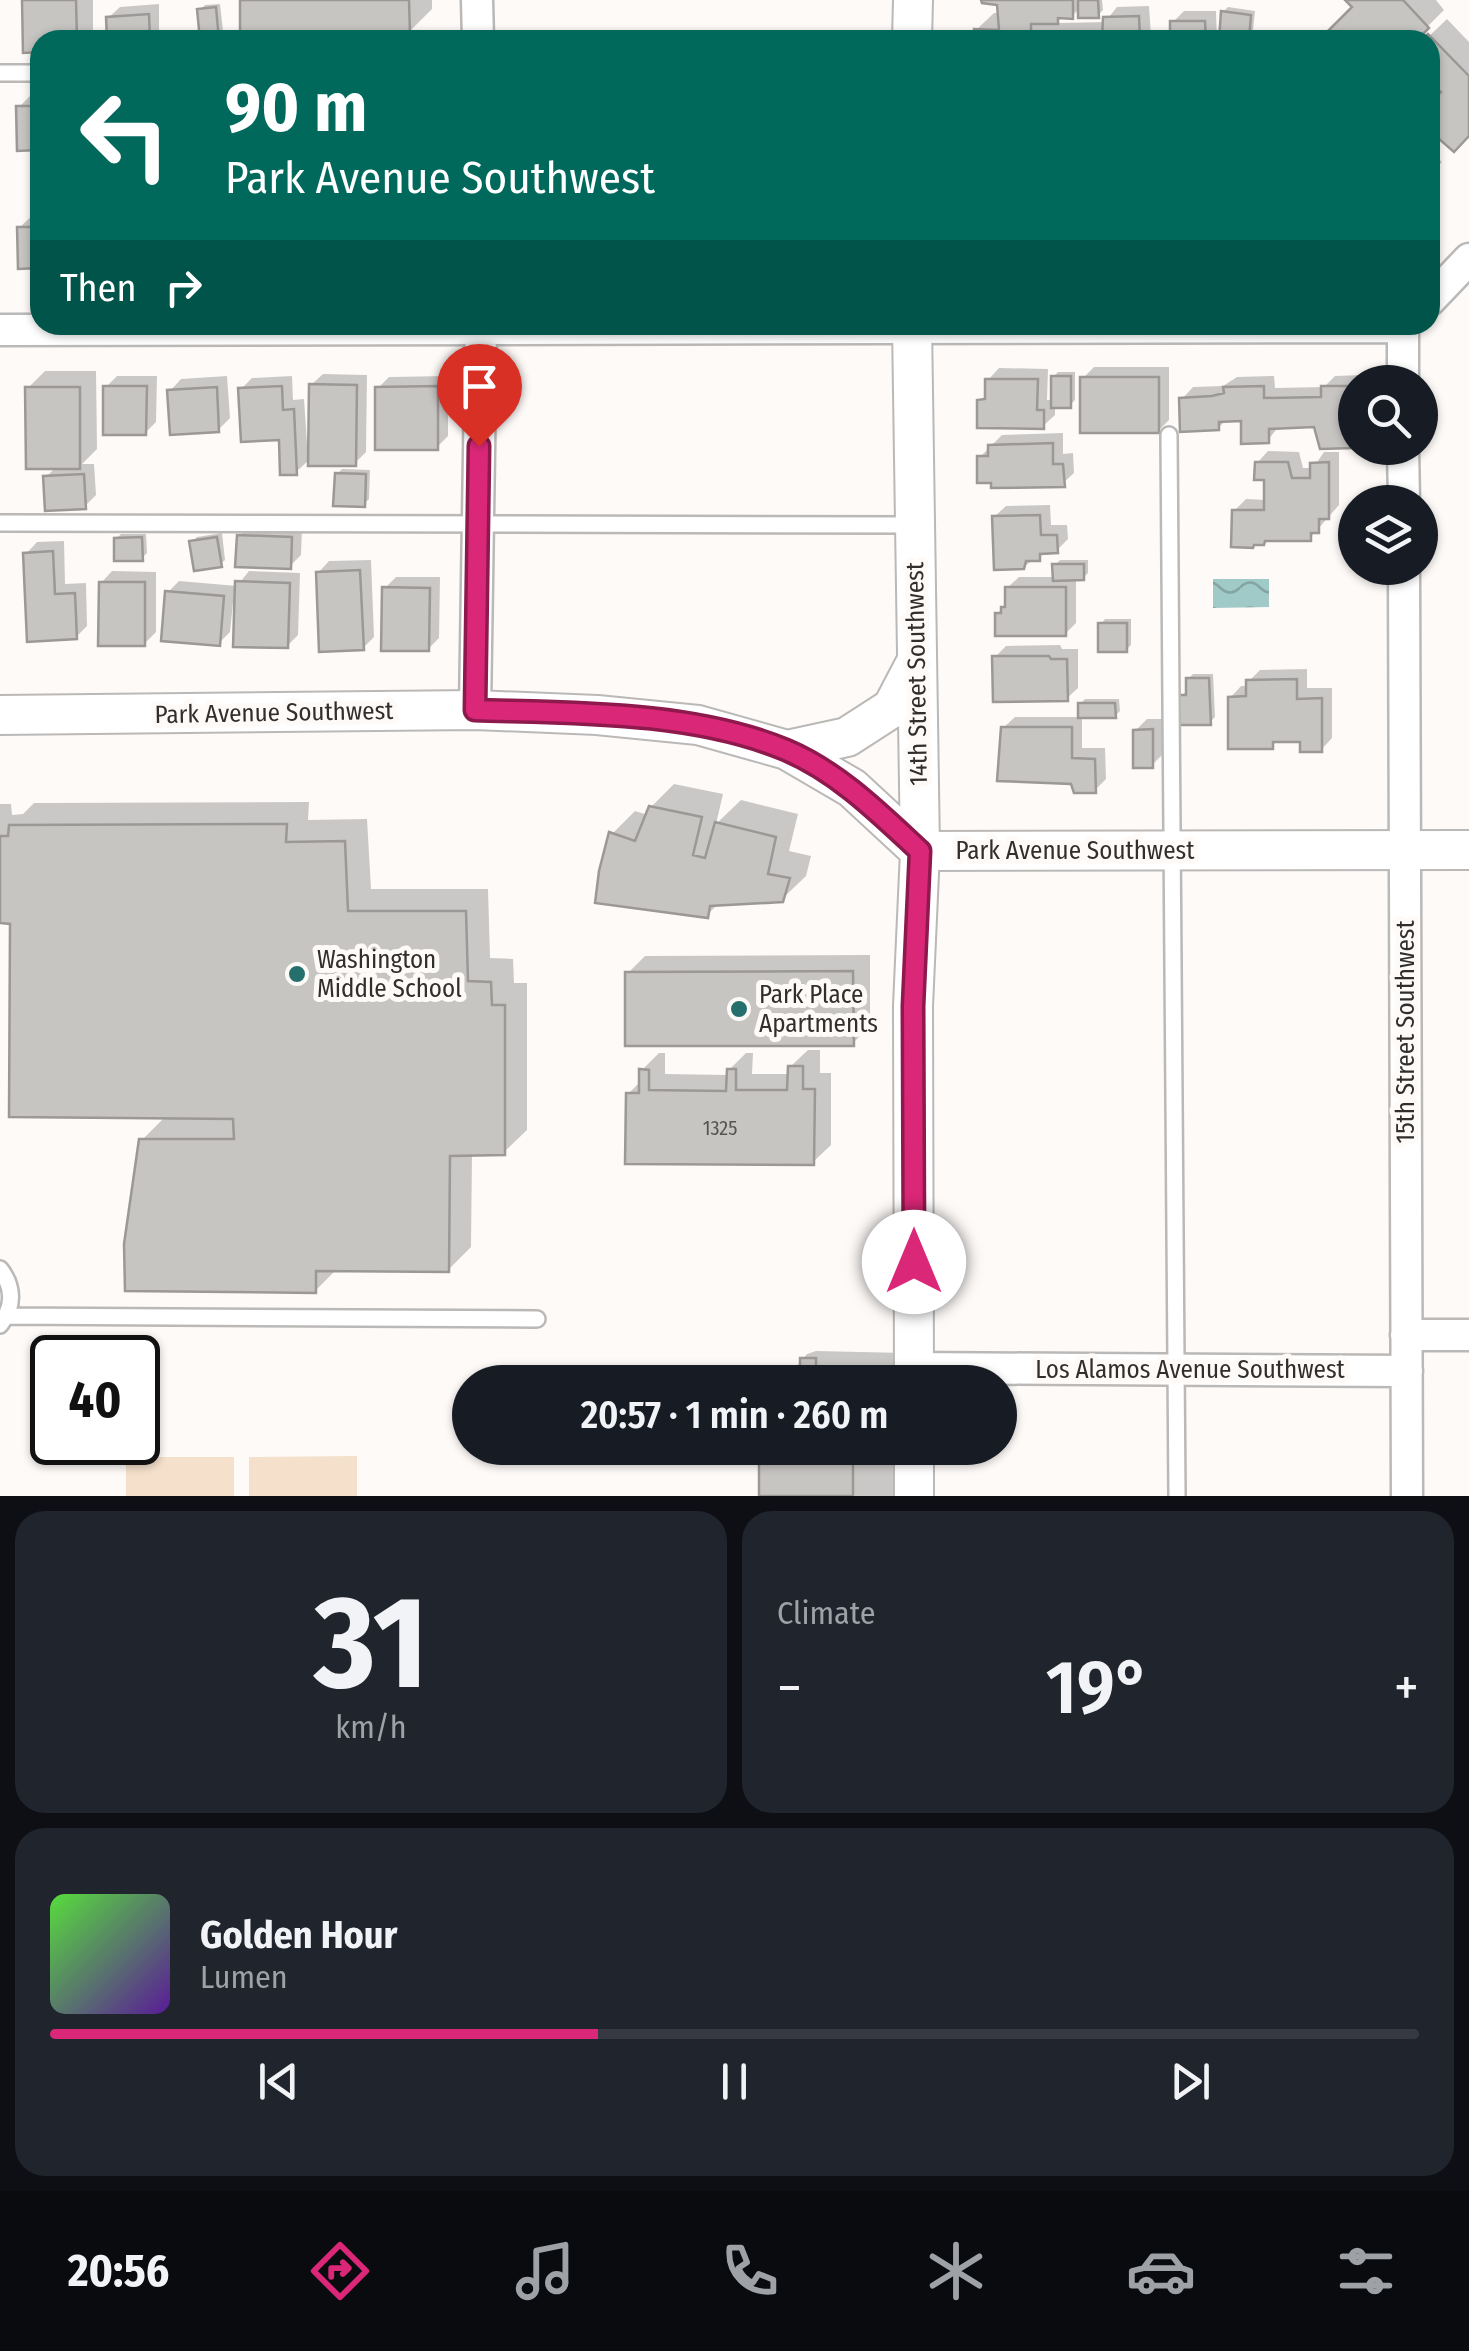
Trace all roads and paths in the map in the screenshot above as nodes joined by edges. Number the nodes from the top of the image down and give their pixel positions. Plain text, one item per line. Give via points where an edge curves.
1 (477, 0) edge
2 (913, 0) edge
3 (478, 30) edge
4 (912, 30) edge
5 (0, 72) edge
6 (30, 73) edge
7 (1469, 260) edge
8 (1440, 290) edge
9 (0, 330) edge
10 (30, 330) edge
11 (481, 335) edge
12 (912, 335) edge
13 (1404, 335) edge
14 (1403, 365) edge
15 (1169, 435) dead end
16 (0, 523) edge
17 (478, 524) junction
18 (915, 525) junction
19 (1404, 585) edge
20 (917, 659) junction
21 (475, 710) junction
22 (0, 716) edge
23 (787, 750) junction
24 (1405, 850) junction
25 (1469, 850) edge
26 (920, 851) junction
27 (1173, 851) junction
28 (0, 1268) edge
29 (537, 1319) dead end
30 (3, 1320) edge
31 (1406, 1335) junction
32 (1469, 1335) edge
33 (914, 1365) edge
34 (1176, 1370) junction
35 (1407, 1371) junction
36 (1017, 1373) edge
37 (914, 1465) edge
38 (914, 1496) edge
39 (1177, 1496) edge
40 (1407, 1496) edge

1 - 3 street
2 - 4 street
5 - 6 lane
7 - 8 street
9 - 10 street
11 - 17 street
12 - 18 street, 14th Street Southwest
13 - 14 street
15 - 27 lane
16 - 17 lane
17 - 18 lane
17 - 21 street
18 - 20 street, 14th Street Southwest
19 - 24 street, 15th Street Southwest
20 - 23 street via 892,708 848,737
20 - 26 street, 14th Street Southwest
21 - 22 street, Park Avenue Southwest
21 - 23 street, Park Avenue Southwest via 698,725
23 - 26 street, Park Avenue Southwest via 852,788
24 - 25 street, Park Avenue Southwest
24 - 27 street, Park Avenue Southwest
24 - 31 street, 15th Street Southwest
26 - 27 street, Park Avenue Southwest
26 - 33 street, 14th Street Southwest via 913,1006
27 - 34 lane
28 - 30 lane via 11,1289
29 - 30 lane
31 - 32 street
31 - 35 street, 15th Street Southwest
34 - 35 street, Los Alamos Avenue Southwest
34 - 36 street, Los Alamos Avenue Southwest
34 - 39 lane
35 - 40 street, 15th Street Southwest
37 - 38 street

